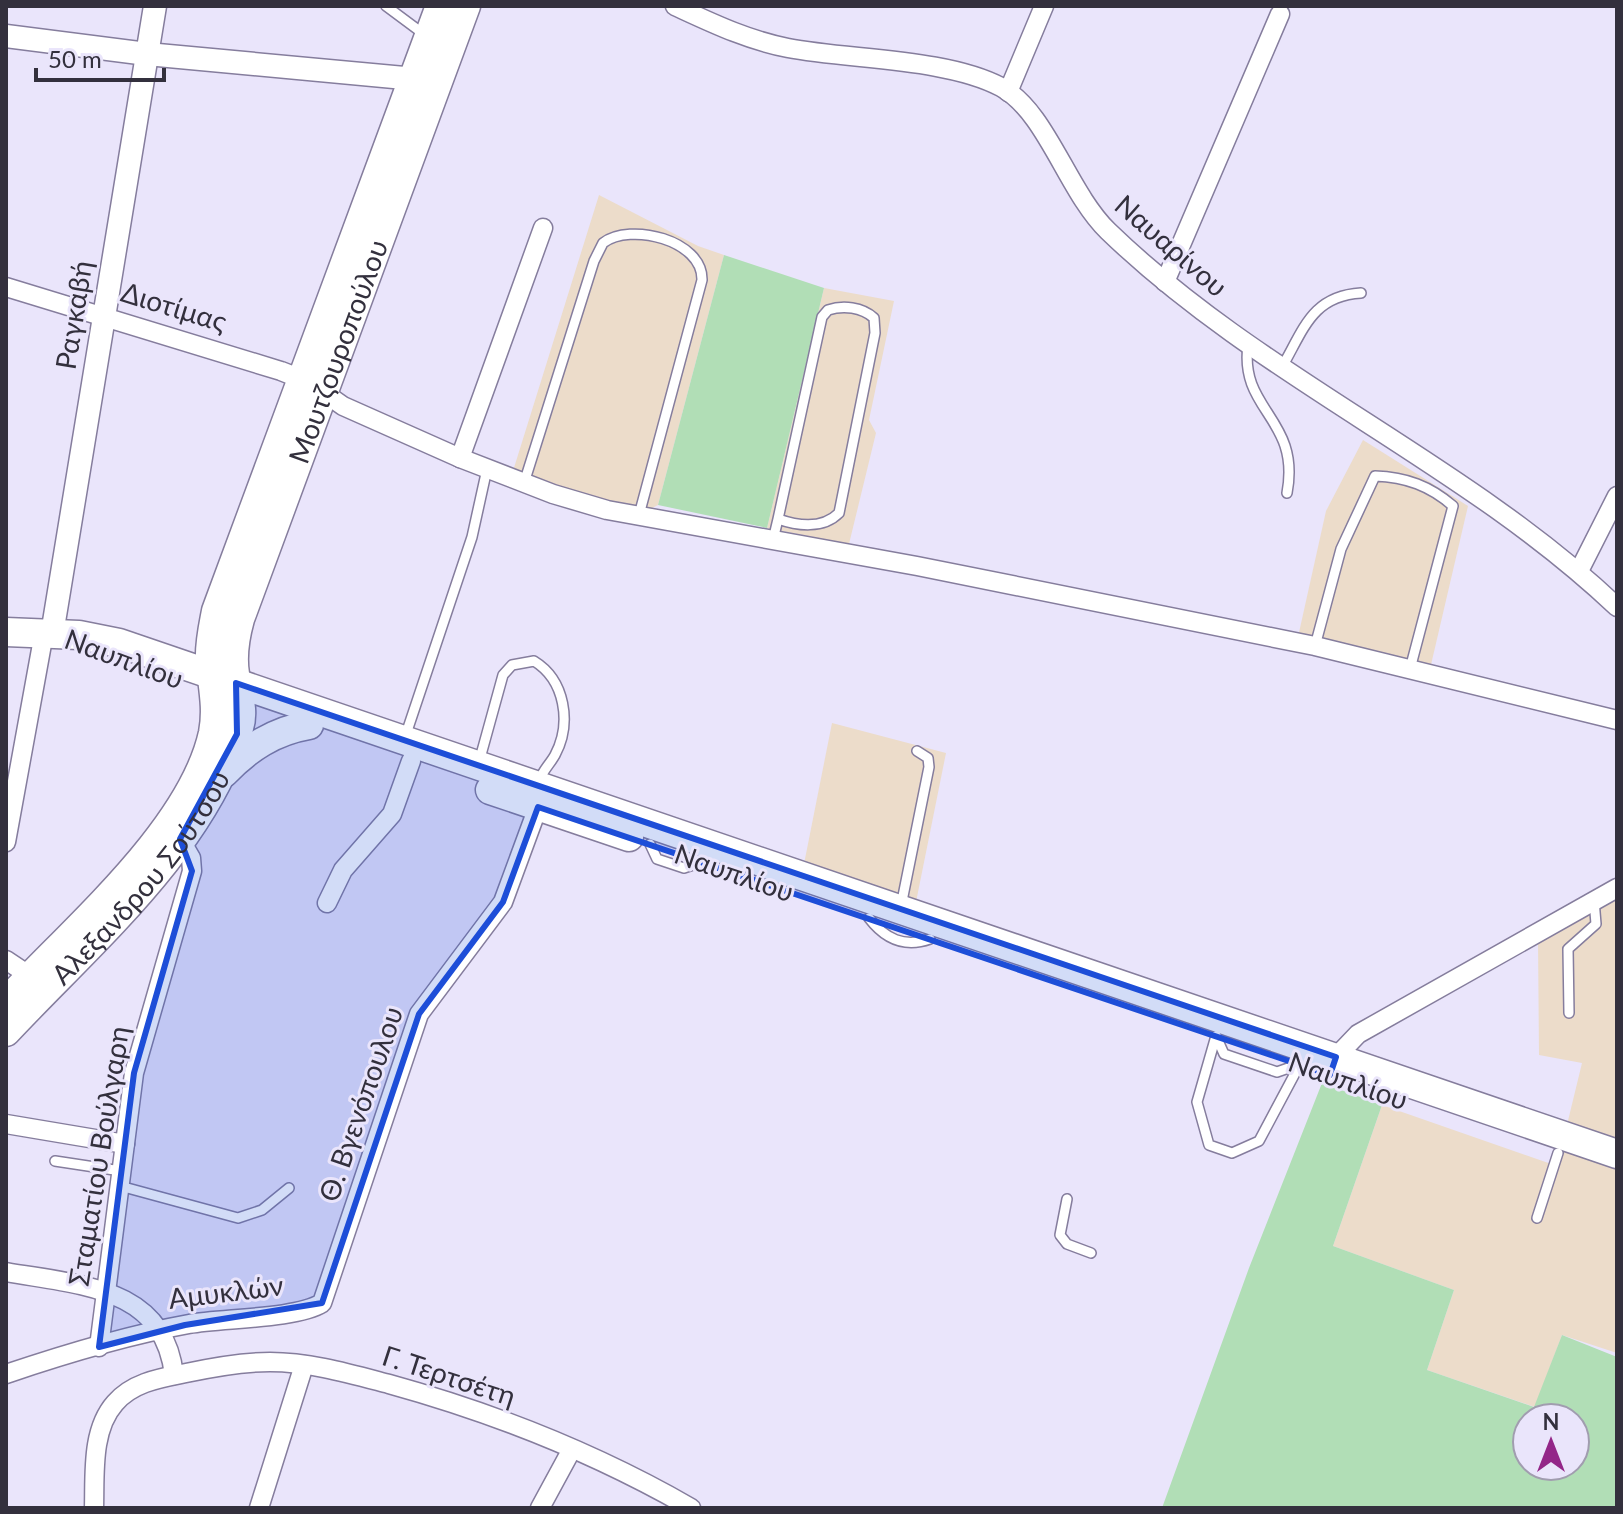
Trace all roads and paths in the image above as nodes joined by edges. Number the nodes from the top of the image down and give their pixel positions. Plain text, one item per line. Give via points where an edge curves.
1 (155, 6) edge
2 (386, 6) edge
3 (440, 6) edge
4 (466, 6) edge
5 (675, 6) edge
6 (1044, 6) edge
7 (1280, 14) dead end
8 (6, 36) edge
9 (428, 37) junction
10 (147, 54) junction
11 (425, 80) junction
12 (1008, 92) junction
13 (543, 228) dead end
14 (1165, 282) junction
15 (6, 287) edge
16 (1361, 293) dead end
17 (104, 315) junction
18 (1248, 345) junction
19 (1282, 367) junction
20 (312, 385) junction
21 (460, 458) junction
22 (487, 469) junction
23 (524, 483) junction
24 (1287, 493) dead end
25 (1617, 496) edge
26 (639, 517) junction
27 (778, 519) junction
28 (773, 540) junction
29 (1579, 571) junction
30 (1617, 607) edge
31 (216, 611) junction
32 (6, 632) edge
33 (48, 633) junction
34 (1315, 646) junction
35 (147, 652) junction
36 (1410, 669) junction
37 (226, 688) junction
38 (1617, 720) edge
39 (309, 725) junction
40 (407, 751) junction
41 (917, 751) dead end
42 (478, 766) junction
43 (212, 786) junction
44 (538, 796) junction
45 (180, 839) junction
46 (6, 842) edge
47 (1617, 888) edge
48 (1594, 900) junction
49 (327, 903) dead end
50 (901, 909) junction
51 (6, 960) edge
52 (30, 976) junction
53 (6, 1002) edge
54 (1569, 1013) dead end
55 (6, 1032) edge
56 (1216, 1036) junction
57 (1300, 1064) junction
58 (1333, 1066) junction
59 (6, 1124) edge
60 (125, 1144) junction
61 (1558, 1153) junction
62 (1617, 1154) edge
63 (55, 1161) dead end
64 (1617, 1174) edge
65 (120, 1178) junction
66 (289, 1188) dead end
67 (1067, 1199) dead end
68 (1537, 1218) dead end
69 (1091, 1253) dead end
70 (6, 1272) edge
71 (106, 1293) junction
72 (322, 1303) joint
73 (160, 1330) junction
74 (99, 1347) junction
75 (304, 1365) junction
76 (6, 1374) edge
77 (174, 1375) junction
78 (572, 1449) junction
79 (94, 1508) edge
80 (259, 1508) edge
81 (540, 1508) edge
82 (691, 1508) edge

1 - 10 street, Ραγκαβή
2 - 9 lane
3 - 9 main road, Μουτζουροπούλου
4 - 11 main road, Μουτζουροπούλου
5 - 12 street, Ναυαρίνου via 762,42 947,71 986,80
6 - 12 street
7 - 14 street
8 - 10 street
9 - 11 main road, Μουτζουροπούλου
10 - 11 street
10 - 17 street, Ραγκαβή
11 - 20 main road, Μουτζουροπούλου
12 - 14 street, Ναυαρίνου via 1033,116 1089,211
13 - 21 street
14 - 18 street, Ναυαρίνου
15 - 17 street, Διοτίμας
16 - 19 lane via 1321,304
17 - 20 street, Διοτίμας via 220,349
17 - 33 street, Ραγκαβή
18 - 19 street, Ναυαρίνου
18 - 24 lane via 1251,386 1289,449
19 - 29 street, Ναυαρίνου via 1498,508
20 - 21 street, Διοτίμας via 343,406
20 - 31 main road, Μουτζουροπούλου
20 - 37 main road, Μουτζουροπούλου via 240,619
21 - 22 street, Διοτίμας
22 - 23 street, Διοτίμας
22 - 40 lane via 472,537
23 - 26 street, Διοτίμας
23 - 26 lane via 603,243 629,233 652,236 691,254 702,280
25 - 29 street
26 - 28 street, Διοτίμας
27 - 27 lane via 811,525 839,513 875,333 876,321 865,311 838,307 822,317
27 - 28 lane
28 - 34 street, Διοτίμας
29 - 30 street, Ναυαρίνου
31 - 35 main road via 198,640 170,651
31 - 37 main road, Μουτζουροπούλου via 210,655
32 - 33 main road
33 - 35 main road, Ναυπλίου via 94,636
33 - 37 main road, Ναυπλίου
33 - 46 street
34 - 36 street, Διοτίμας
34 - 36 lane via 1341,549 1375,476 1406,479 1453,506
35 - 37 main road, Ναυπλίου
36 - 38 street, Διοτίμας
37 - 39 main road, Ναυπλίου
37 - 40 main road, Ναυπλίου
37 - 43 main road, Αλεξανδρου Σούτσου via 240,726
37 - 52 main road, Αλεξανδρου Σούτσου via 209,748 178,809 120,883
39 - 40 main road, Ναυπλίου
39 - 43 main road via 261,741
40 - 42 main road, Ναυπλίου
40 - 44 main road, Ναυπλίου
40 - 49 street via 392,814 343,870
41 - 50 lane via 928,758 929,767
42 - 44 main road, Ναυπλίου
42 - 44 lane via 503,675 512,665 534,661 547,669 566,713
43 - 45 main road, Αλεξανδρου Σούτσου
44 - 50 main road, Ναυπλίου
44 - 56 main road, Ναυπλίου via 650,844
44 - 72 street, Θ. Βγενόπουλου via 503,902 419,1014
45 - 55 main road, Αλεξανδρου Σούτσου via 134,898
45 - 60 street, Σταματίου Βούλγαρη via 192,871 138,1055
47 - 48 street
48 - 54 lane via 1596,924 1568,949
48 - 58 street via 1358,1034
50 - 58 main road, Ναυπλίου
51 - 52 street
52 - 53 main road, Αλεξανδρου Σούτσου
56 - 57 main road, Ναυπλίου
56 - 57 lane via 1197,1102 1209,1145 1232,1153 1259,1141
57 - 58 main road, Ναυπλίου
58 - 61 main road, Ναυπλίου
58 - 62 main road, Ναυπλίου
59 - 60 street
60 - 65 street, Σταματίου Βούλγαρη
61 - 64 main road, Ναυπλίου
61 - 68 lane
63 - 65 lane
65 - 66 lane via 238,1218 262,1210
65 - 71 street, Σταματίου Βούλγαρη
67 - 69 lane via 1060,1235 1067,1244
70 - 71 street, Αμυκλών
71 - 73 street, Αμυκλών via 142,1308
71 - 74 street, Σταματίου Βούλγαρη
72 - 73 street, Αμυκλών via 305,1311
73 - 74 street
73 - 77 street via 172,1355
74 - 76 street
75 - 77 street, Γ. Τερτσέτη via 236,1364
75 - 78 street, Γ. Τερτσέτη via 460,1405
75 - 80 street
77 - 79 street via 131,1389 107,1416 99,1439
78 - 81 street
78 - 82 street, Γ. Τερτσέτη

